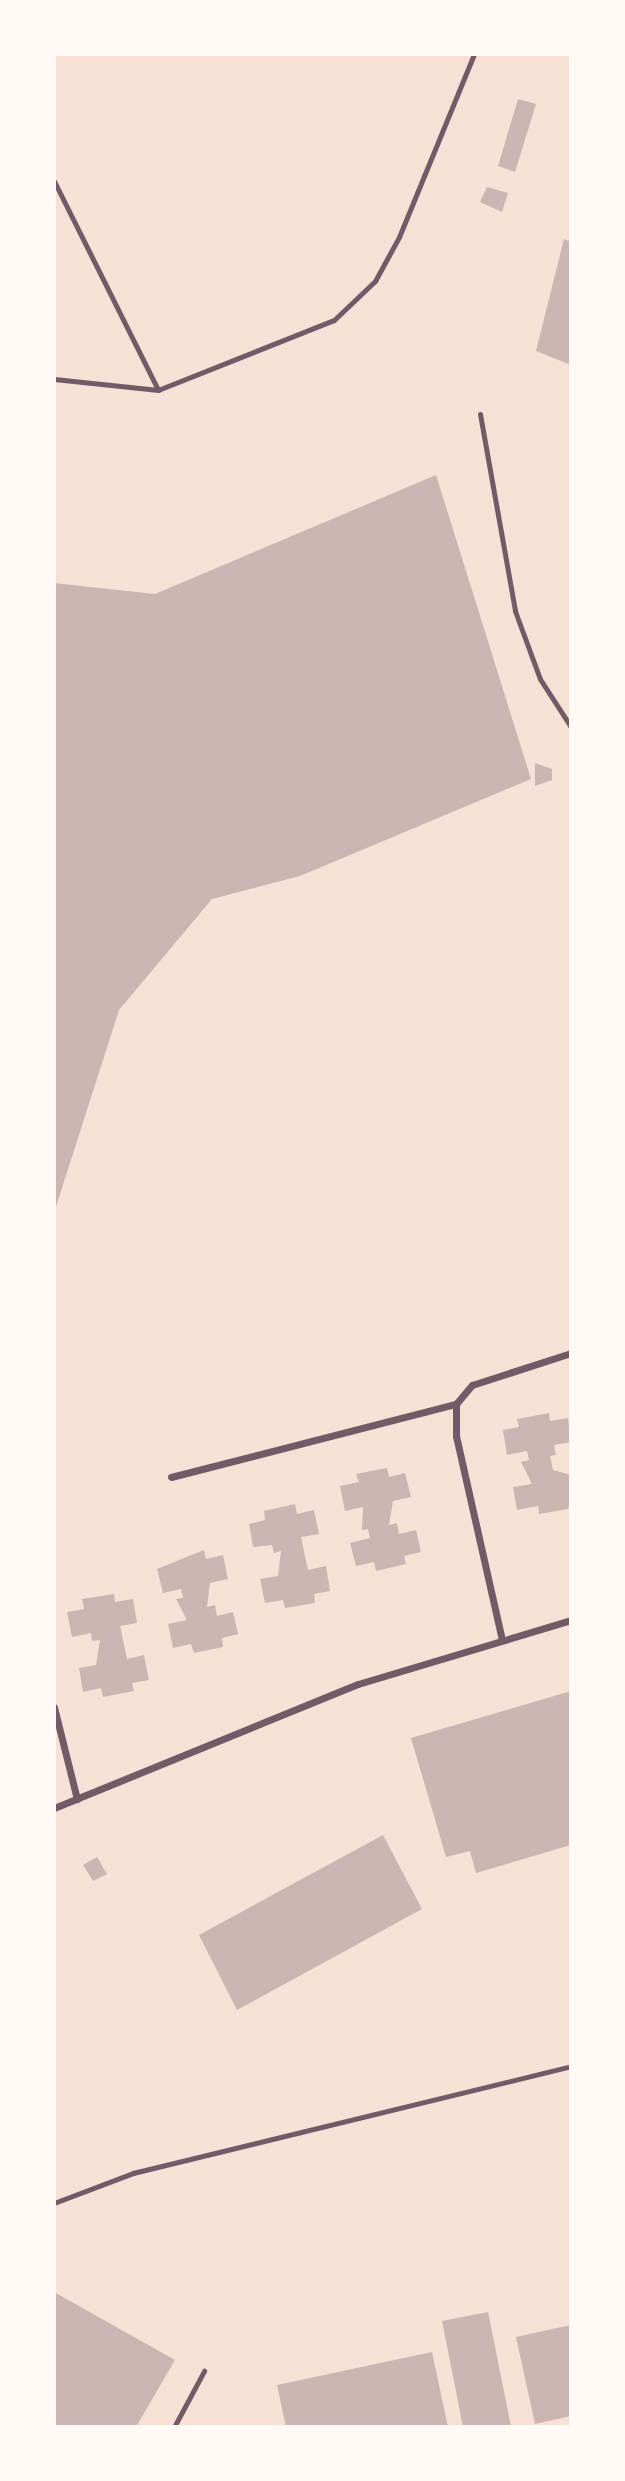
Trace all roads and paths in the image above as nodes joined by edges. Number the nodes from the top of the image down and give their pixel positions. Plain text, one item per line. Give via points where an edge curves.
1 (474, 54) edge
2 (54, 181) edge
3 (54, 379) edge
4 (158, 390) junction
5 (480, 414) dead end
6 (571, 727) edge
7 (571, 1353) edge
8 (456, 1404) junction
9 (172, 1477) dead end
10 (571, 1620) edge
11 (502, 1640) junction
12 (54, 1707) edge
13 (77, 1799) junction
14 (54, 1808) edge
15 (571, 2066) edge
16 (54, 2203) edge
17 (204, 2371) dead end
18 (174, 2427) edge

1 - 4 lane via 375,281 334,320
2 - 4 lane
3 - 4 lane
5 - 6 lane via 515,611 540,679
7 - 8 street via 472,1385
8 - 9 street
8 - 11 street via 457,1436
10 - 11 street
11 - 13 street via 358,1684
12 - 13 street
13 - 14 street
15 - 16 lane via 133,2173
17 - 18 lane

